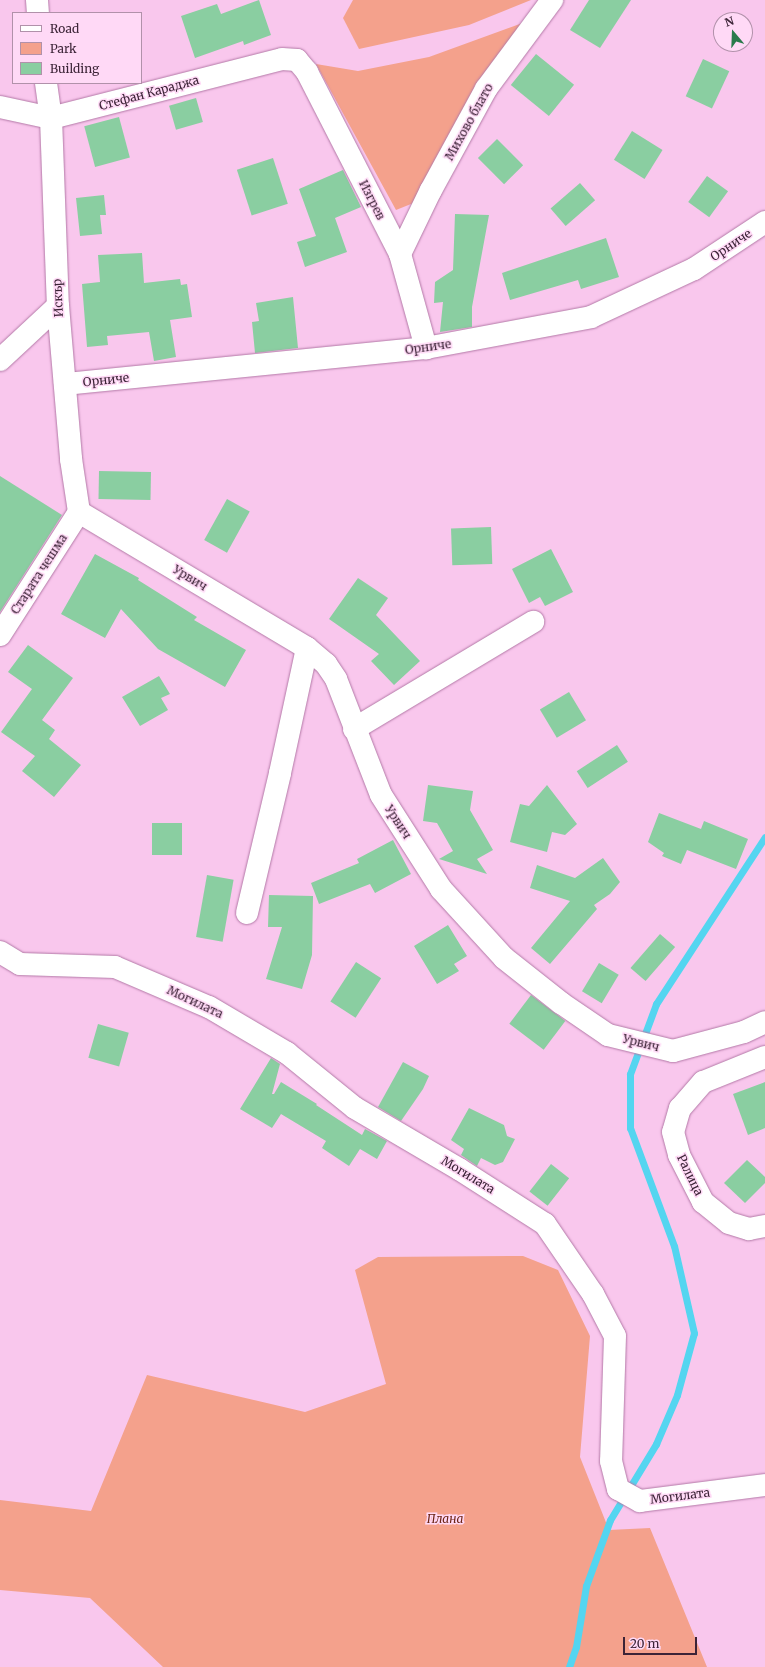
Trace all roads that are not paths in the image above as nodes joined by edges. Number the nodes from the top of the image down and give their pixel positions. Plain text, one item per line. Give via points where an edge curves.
1 (37, 0) edge
2 (552, 0) edge
3 (38, 12) edge
4 (297, 60) joint
5 (46, 84) edge
6 (0, 107) edge
7 (51, 118) junction
8 (765, 222) edge
9 (400, 254) junction
10 (58, 306) junction
11 (426, 348) junction
12 (0, 360) edge
13 (65, 384) junction
14 (79, 512) junction
15 (533, 622) dead end
16 (0, 636) edge
17 (307, 648) junction
18 (354, 729) junction
19 (247, 914) dead end
20 (0, 952) edge
21 (765, 1022) edge
22 (765, 1057) edge
23 (765, 1226) edge
24 (765, 1485) edge

1 - 3 street
2 - 9 street, Михово блато via 486,89 431,190
4 - 7 street, Стефан Караджа via 282,58
4 - 9 street, Изгрев via 307,72
5 - 7 street, Искър
6 - 7 street, Стефан Караджа
7 - 10 street, Искър
8 - 11 street, Орниче via 694,269 591,317
9 - 11 street, Изгрев
10 - 12 street
10 - 13 street, Искър
11 - 13 street, Орниче
13 - 14 street, Искър via 71,459
14 - 16 street, Старата чешма
14 - 17 street, Урвич
15 - 18 street
17 - 18 street, Урвич via 326,664 336,679
17 - 19 street
18 - 21 street, Урвич via 381,795 441,889 504,958 561,1004 608,1035 673,1051 744,1032
20 - 24 street, Могилата via 20,964 115,967 209,1007 287,1053 354,1108 459,1169 545,1224 593,1294 615,1336 611,1461 618,1489 640,1501
22 - 23 street, Ралица via 703,1082 680,1108 673,1132 679,1155 703,1202 729,1223 749,1229

